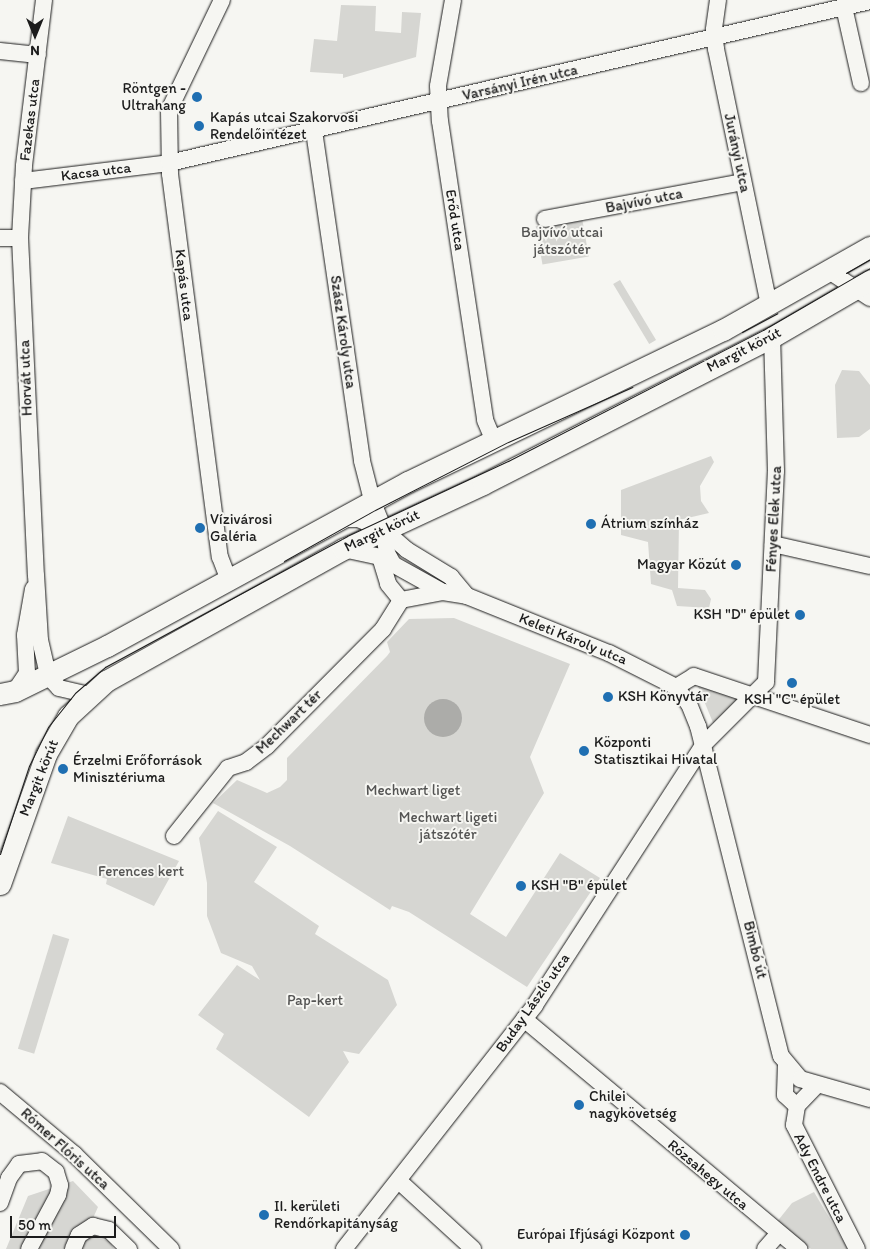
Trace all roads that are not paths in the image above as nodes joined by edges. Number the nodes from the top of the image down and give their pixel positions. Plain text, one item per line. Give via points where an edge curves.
1 (44, 0) edge
2 (222, 0) edge
3 (453, 0) edge
4 (718, 0) edge
5 (870, 1) edge
6 (844, 7) junction
7 (714, 37) junction
8 (0, 51) edge
9 (38, 55) junction
10 (860, 83) dead end
11 (439, 104) junction
12 (314, 131) junction
13 (170, 168) junction
14 (23, 181) junction
15 (743, 182) junction
16 (545, 219) dead end
17 (0, 238) edge
18 (20, 238) junction
19 (870, 247) edge
20 (829, 271) junction
21 (866, 289) edge
22 (768, 306) junction
23 (772, 336) junction
24 (493, 439) junction
25 (372, 500) junction
26 (338, 519) junction
27 (384, 530) junction
28 (772, 544) junction
29 (343, 549) junction
30 (386, 561) junction
31 (870, 566) edge
32 (36, 575) junction
33 (229, 580) junction
34 (443, 592) junction
35 (467, 596) junction
36 (402, 600) junction
37 (48, 676) junction
38 (676, 687) junction
39 (8, 693) edge
40 (89, 695) junction
41 (755, 697) junction
42 (870, 735) edge
43 (703, 745) junction
44 (174, 836) dead end
45 (0, 884) edge
46 (524, 1019) junction
47 (786, 1065) junction
48 (816, 1086) junction
49 (0, 1092) edge
50 (869, 1096) edge
51 (797, 1106) junction
52 (400, 1182) junction
53 (0, 1204) edge
54 (778, 1234) junction
55 (29, 1249) edge
56 (73, 1249) edge
57 (130, 1249) edge
58 (171, 1249) edge
59 (344, 1249) edge
60 (473, 1249) edge
61 (765, 1249) edge
62 (799, 1249) edge
63 (856, 1249) edge

1 - 9 street, Fazekas utca
2 - 13 street, Kapás utca via 170,102
3 - 11 street, Erőd utca via 438,86
4 - 7 street, Jurányi utca
5 - 6 street, Varsányi Irén utca
6 - 7 street, Varsányi Irén utca
6 - 10 street
7 - 11 street, Varsányi Irén utca
7 - 15 street, Jurányi utca
8 - 9 street
9 - 14 street, Fazekas utca
11 - 12 street, Varsányi Irén utca
11 - 24 street, Erőd utca via 485,420
12 - 13 street, Varsányi Irén utca
12 - 25 street, Szász Károly utca via 362,462
13 - 14 street, Kacsa utca
13 - 33 street, Kapás utca via 220,557
14 - 18 street, Horvát utca
15 - 16 street, Bajvívó utca
15 - 22 street, Jurányi utca
17 - 18 street
18 - 32 street, Horvát utca
19 - 20 main road, Margit körút
20 - 21 street
20 - 22 main road, Margit körút
21 - 23 main road, Margit körút
22 - 24 main road, Margit körút
23 - 27 main road, Margit körút via 483,484
23 - 28 street, Fényes Elek utca via 776,446
24 - 25 main road, Margit körút
25 - 26 main road, Margit körút
25 - 27 street, Szász Károly utca
26 - 27 street, Keleti Károly utca via 358,519
26 - 33 main road, Margit körút
27 - 29 main road, Margit körút
27 - 30 street
27 - 35 street, Keleti Károly utca via 407,550 451,577
28 - 31 street
28 - 41 street, Fényes Elek utca via 768,672 764,686
29 - 30 street, Keleti Károly utca
29 - 40 main road, Margit körút via 131,666
30 - 34 street, Keleti Károly utca
30 - 36 street via 388,584
32 - 37 street, Horvát utca via 40,640
32 - 39 street, Horvát utca via 27,620 27,673
33 - 37 main road, Margit körút
34 - 35 street, Keleti Károly utca
34 - 36 street
35 - 38 street, Keleti Károly utca via 609,653
36 - 44 street, Mechwart tér via 383,629 267,746 246,762 228,768
37 - 39 main road, Margit körút
37 - 40 street via 59,688
38 - 41 street via 694,676
38 - 43 street, Keleti Károly utca via 694,713
40 - 45 main road, Margit körút via 68,716 46,754
41 - 42 street
41 - 43 street
43 - 46 street, Buday László utca
43 - 47 street, Bimbó út via 781,1056
46 - 52 street, Buday László utca
46 - 54 street, Rózsahegy utca
47 - 48 street, Bimbó út via 800,1079
47 - 51 street via 785,1095
48 - 50 street, Bimbó út
48 - 51 street
49 - 58 street, Rómer Flóris utca via 74,1154
51 - 63 street, Ady Endre utca via 794,1125
52 - 59 street, Buday László utca
52 - 60 street
53 - 55 street via 9,1178 19,1164 42,1161 56,1172 60,1185 58,1195
54 - 61 street
54 - 62 street
56 - 57 street via 82,1231 98,1226 109,1230

